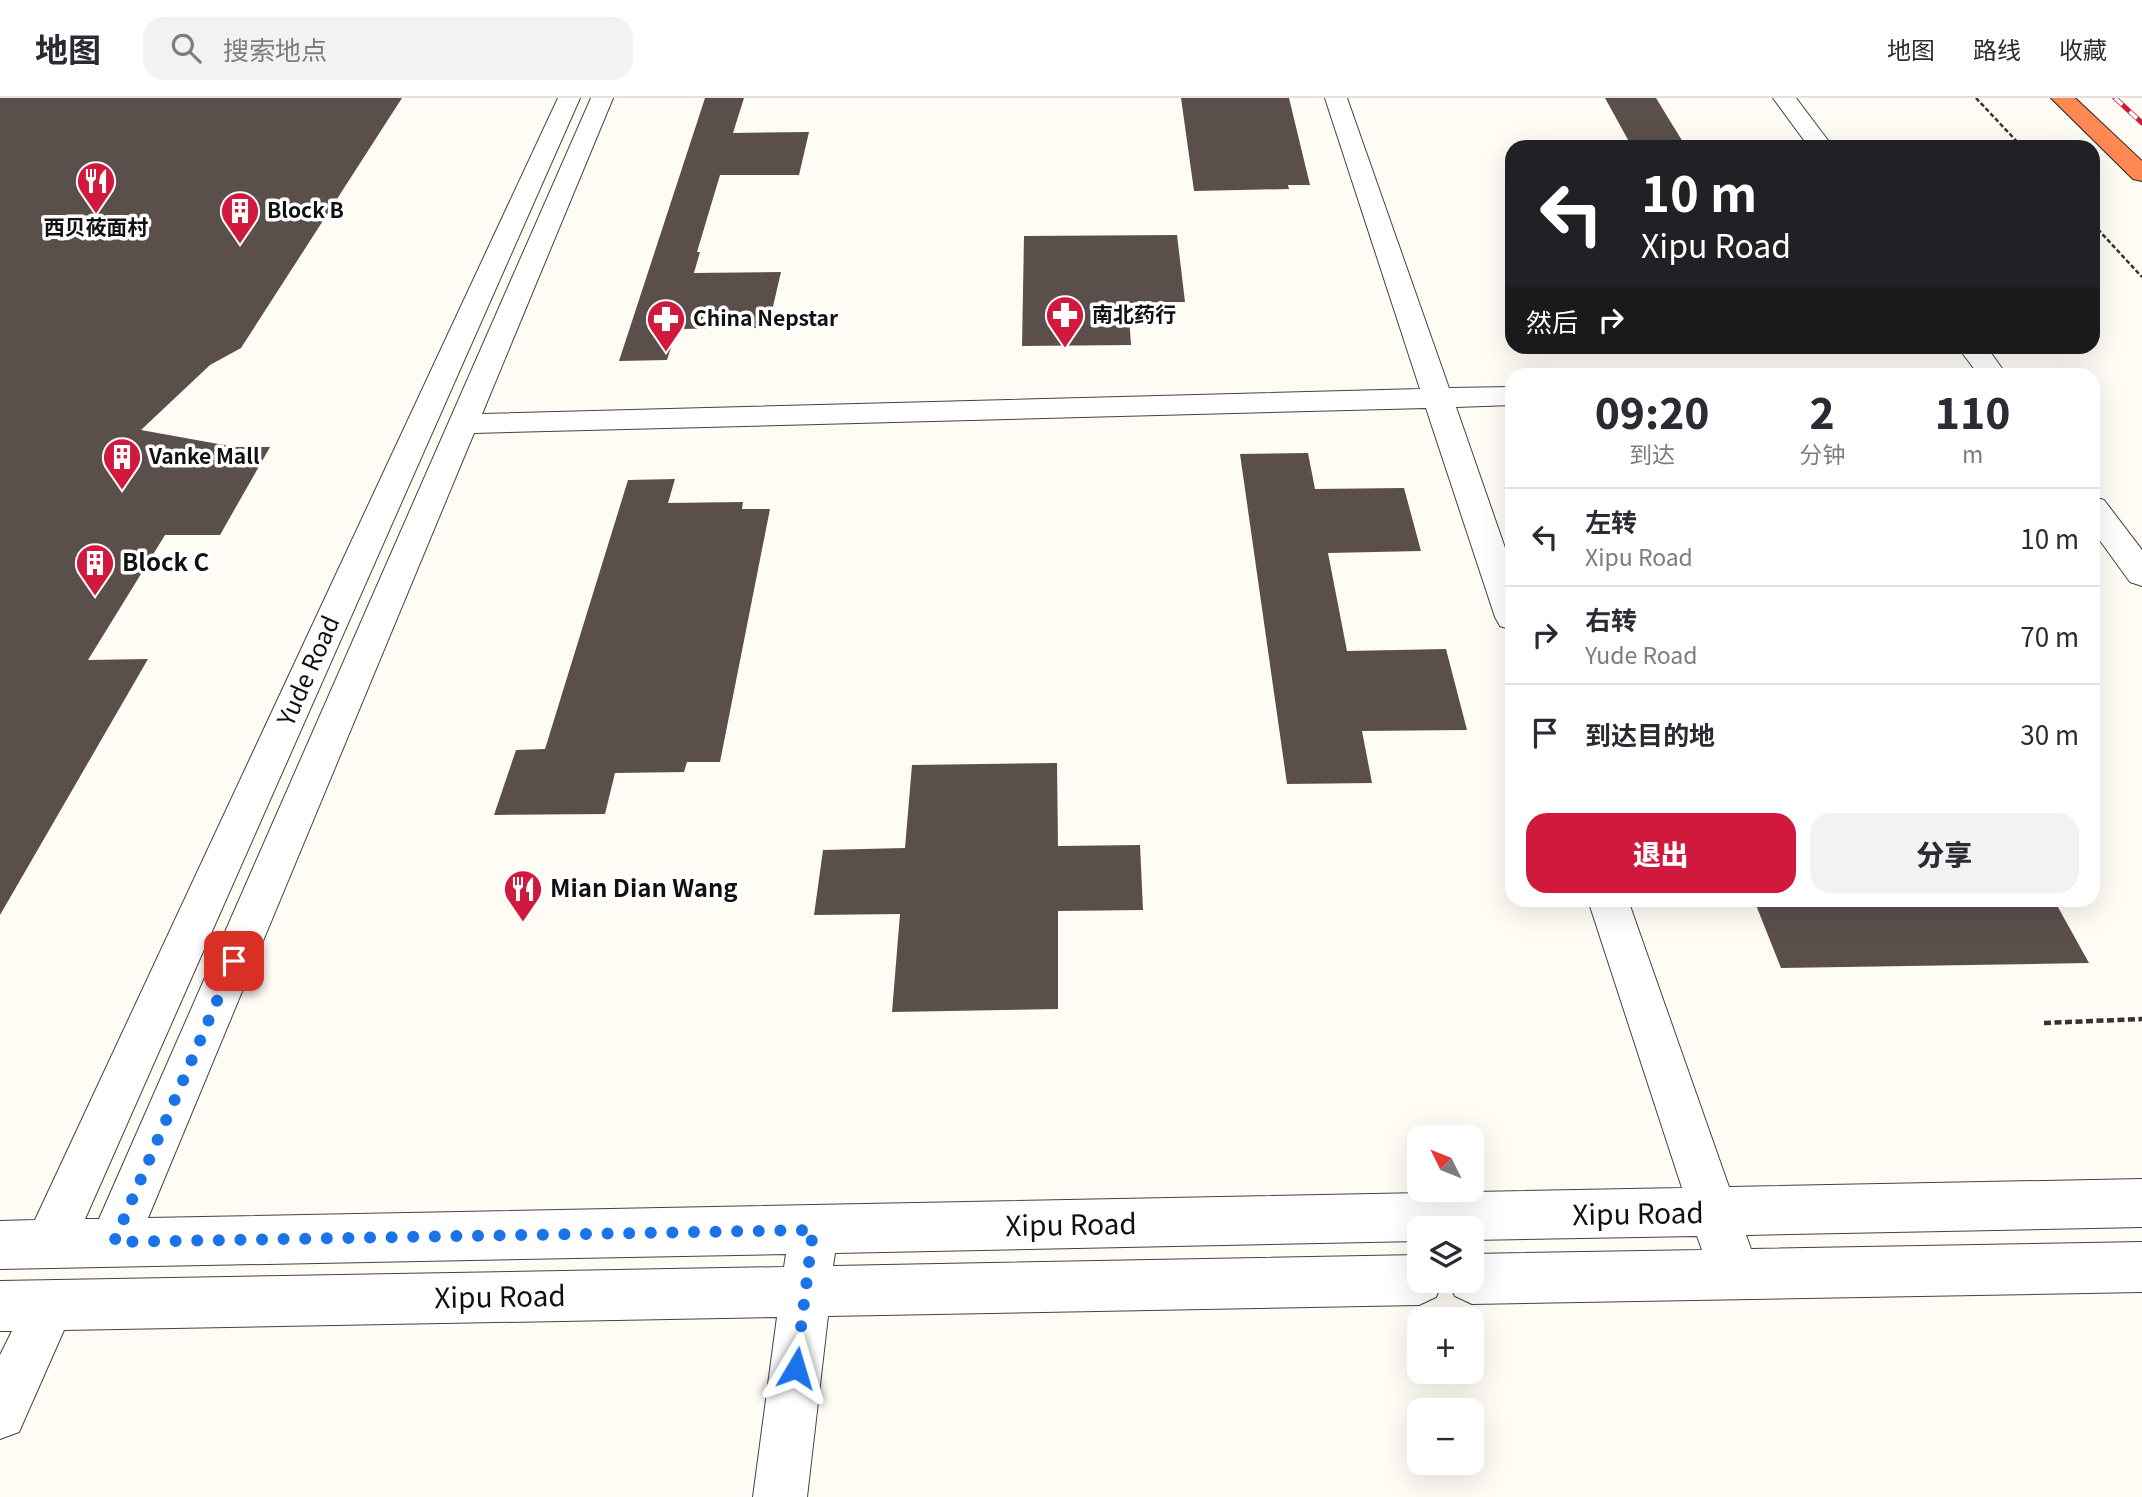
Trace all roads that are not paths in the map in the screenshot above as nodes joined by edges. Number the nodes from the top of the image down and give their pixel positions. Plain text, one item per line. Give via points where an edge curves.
1 (569, 98) edge
2 (601, 98) edge
3 (1336, 98) edge
4 (1784, 98) edge
5 (2062, 98) edge
6 (1816, 140) edge
7 (2142, 174) edge
8 (1505, 396) edge
9 (1438, 398) junction
10 (463, 424) junction
11 (2100, 517) edge
12 (2142, 574) edge
13 (1505, 596) edge
14 (1610, 907) edge
15 (2142, 1203) edge
16 (1714, 1212) junction
17 (813, 1230) junction
18 (114, 1242) junction
19 (50, 1244) junction
20 (0, 1245) edge
21 (2142, 1267) edge
22 (1735, 1275) junction
23 (1484, 1279) edge
24 (1407, 1280) edge
25 (805, 1291) junction
26 (50, 1305) junction
27 (0, 1306) edge
28 (0, 1413) edge
29 (780, 1497) edge

1 - 19 street, Yude Road
2 - 10 street, Yude Road
3 - 9 street
4 - 6 street
5 - 7 highway
8 - 9 street
9 - 10 street
9 - 13 street
10 - 18 street, Yude Road
11 - 12 street
14 - 16 street
15 - 16 street, Xipu Road
16 - 17 street, Xipu Road
16 - 22 street
17 - 18 street, Xipu Road
17 - 25 street
18 - 19 street, Xipu Road
19 - 20 street, Xipu Road
21 - 22 street
22 - 23 street
24 - 25 street, Xipu Road
25 - 26 street, Xipu Road
25 - 29 street
26 - 27 street, Xipu Road
26 - 28 street

